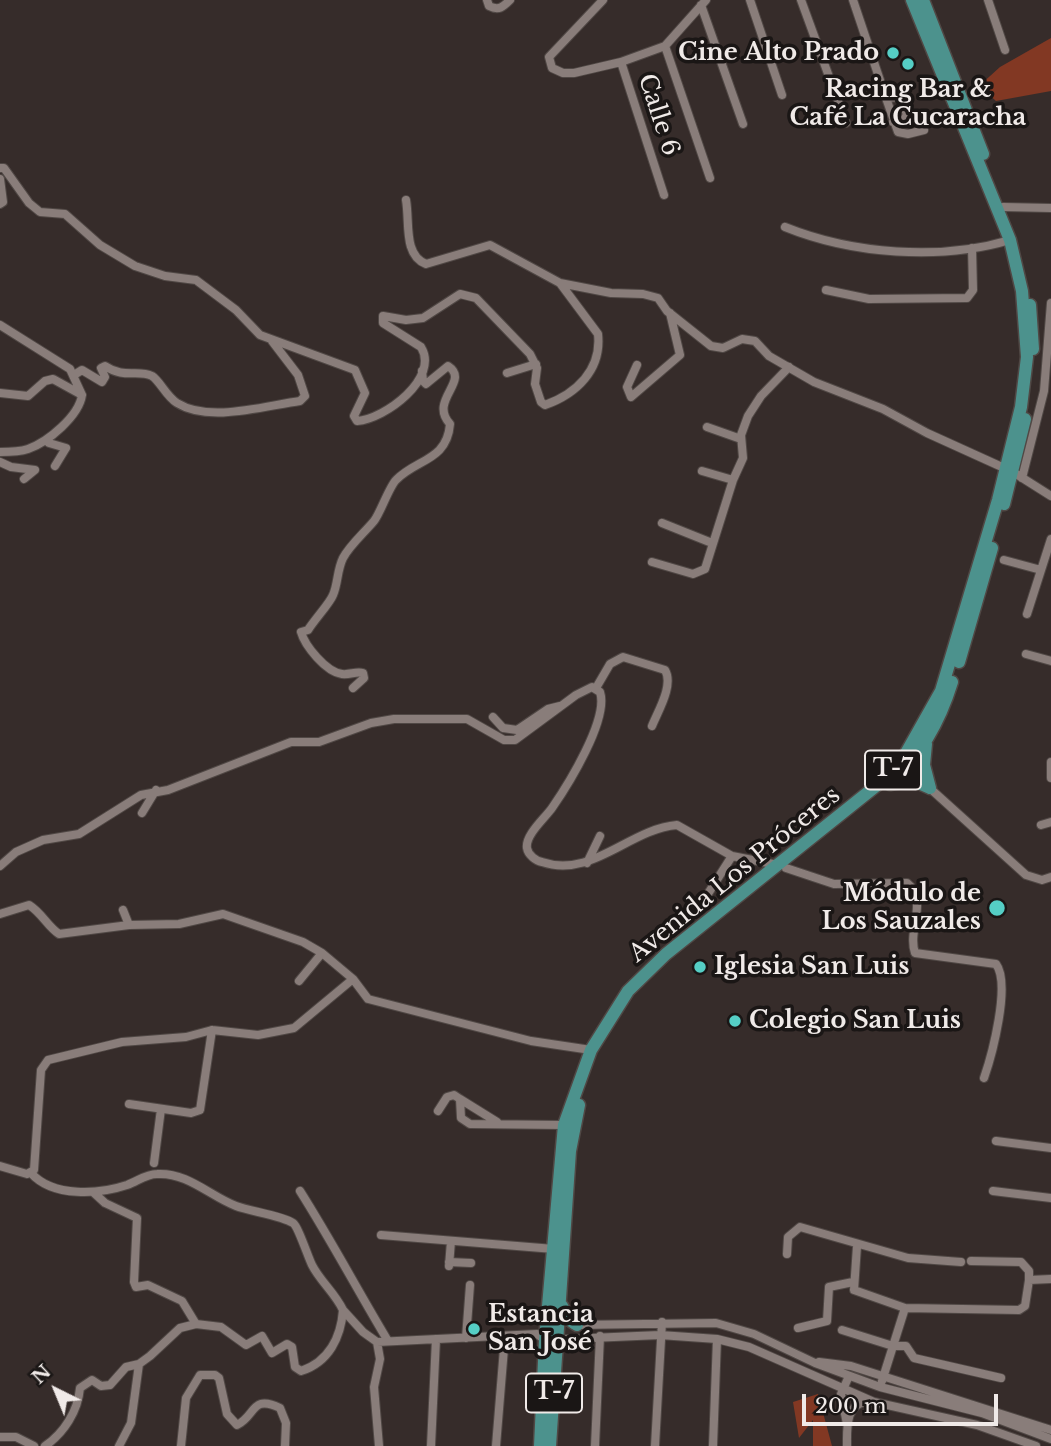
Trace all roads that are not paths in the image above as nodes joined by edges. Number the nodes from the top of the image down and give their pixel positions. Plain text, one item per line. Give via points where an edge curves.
1 (487, 0) edge
2 (510, 0) edge
3 (603, 0) edge
4 (750, 0) edge
5 (800, 0) edge
6 (853, 0) edge
7 (912, 0) edge
8 (923, 0) edge
9 (988, 0) edge
10 (703, 3) edge
11 (665, 46) junction
12 (1005, 50) dead end
13 (621, 62) junction
14 (782, 95) dead end
15 (886, 98) junction
16 (893, 122) junction
17 (846, 123) dead end
18 (743, 124) dead end
19 (924, 130) dead end
20 (0, 168) edge
21 (710, 178) dead end
22 (0, 179) edge
23 (664, 195) dead end
24 (406, 200) dead end
25 (0, 204) edge
26 (1003, 207) junction
27 (1051, 208) edge
28 (785, 227) dead end
29 (1010, 240) junction
30 (972, 248) junction
31 (560, 283) junction
32 (826, 290) dead end
33 (1051, 303) edge
34 (670, 313) junction
35 (0, 325) edge
36 (1051, 335) edge
37 (270, 339) junction
38 (536, 364) junction
39 (637, 365) dead end
40 (789, 367) junction
41 (422, 369) junction
42 (507, 373) dead end
43 (74, 375) junction
44 (0, 393) edge
45 (1048, 393) edge
46 (82, 394) junction
47 (707, 427) dead end
48 (52, 433) junction
49 (741, 439) junction
50 (0, 452) edge
51 (0, 462) edge
52 (55, 466) dead end
53 (702, 471) dead end
54 (1013, 473) junction
55 (24, 479) dead end
56 (733, 480) junction
57 (1051, 496) edge
58 (662, 523) dead end
59 (1051, 539) edge
60 (712, 543) junction
61 (1004, 560) dead end
62 (653, 562) dead end
63 (1041, 570) junction
64 (1027, 614) dead end
65 (1026, 654) dead end
66 (1051, 661) edge
67 (354, 688) dead end
68 (596, 688) junction
69 (563, 705) junction
70 (493, 717) dead end
71 (652, 726) dead end
72 (927, 741) junction
73 (1051, 762) edge
74 (904, 765) junction
75 (1051, 778) edge
76 (890, 784) junction
77 (930, 788) junction
78 (156, 790) junction
79 (142, 813) dead end
80 (1051, 822) edge
81 (1041, 825) dead end
82 (600, 836) dead end
83 (732, 856) junction
84 (587, 863) junction
85 (0, 866) edge
86 (782, 867) junction
87 (1051, 877) edge
88 (704, 900) dead end
89 (123, 910) dead end
90 (0, 914) edge
91 (129, 926) junction
92 (322, 953) junction
93 (353, 978) junction
94 (299, 981) dead end
95 (212, 1030) junction
96 (591, 1050) junction
97 (984, 1078) dead end
98 (460, 1099) junction
99 (129, 1104) dead end
100 (161, 1109) junction
101 (438, 1111) dead end
102 (496, 1122) junction
103 (564, 1125) junction
104 (996, 1141) dead end
105 (1051, 1148) edge
106 (154, 1163) dead end
107 (0, 1166) edge
108 (31, 1173) junction
109 (300, 1191) dead end
110 (993, 1191) dead end
111 (93, 1192) junction
112 (1051, 1198) edge
113 (381, 1235) dead end
114 (451, 1241) junction
115 (858, 1246) junction
116 (554, 1249) junction
117 (787, 1254) dead end
118 (971, 1261) dead end
119 (961, 1262) dead end
120 (471, 1263) dead end
121 (1051, 1279) edge
122 (1029, 1280) junction
123 (853, 1282) junction
124 (470, 1285) dead end
125 (561, 1302) junction
126 (905, 1308) junction
127 (343, 1310) junction
128 (662, 1322) junction
129 (196, 1324) junction
130 (577, 1325) junction
131 (798, 1328) dead end
132 (842, 1330) dead end
133 (550, 1333) junction
134 (660, 1335) junction
135 (505, 1336) junction
136 (600, 1336) junction
137 (466, 1338) junction
138 (436, 1339) junction
139 (717, 1339) junction
140 (388, 1341) junction
141 (377, 1342) junction
142 (893, 1346) junction
143 (815, 1363) junction
144 (139, 1364) junction
145 (849, 1376) junction
146 (883, 1378) junction
147 (1001, 1378) dead end
148 (865, 1382) junction
149 (880, 1387) junction
150 (843, 1391) junction
151 (857, 1401) junction
152 (959, 1402) junction
153 (847, 1426) junction
154 (1051, 1430) edge
155 (0, 1437) edge
156 (1051, 1439) edge
157 (1018, 1443) edge
158 (34, 1446) edge
159 (45, 1446) edge
160 (119, 1446) edge
161 (181, 1446) edge
162 (285, 1446) edge
163 (379, 1446) edge
164 (431, 1446) edge
165 (496, 1446) edge
166 (540, 1446) edge
167 (550, 1446) edge
168 (595, 1446) edge
169 (655, 1446) edge
170 (713, 1446) edge
171 (847, 1446) edge
172 (1036, 1446) edge

1 - 2 street via 495,9
3 - 13 street via 548,62 568,74
4 - 14 street
5 - 17 street
6 - 15 street
7 - 29 highway, Avenida Los Próceres / T-7
8 - 26 highway, Avenida Los Próceres / T-7
9 - 12 street
10 - 11 street
10 - 18 street
11 - 13 street
11 - 21 street
13 - 23 street, Calle 6
15 - 16 street
15 - 16 street via 900,97 907,114 904,120
16 - 19 street via 904,134
20 - 37 street via 40,212 65,214 100,245 135,266 196,280
22 - 25 street
24 - 31 street via 410,249 418,260 426,264 490,245
26 - 27 street
26 - 54 highway, Avenida Los Próceres / T-7 via 1022,265 1034,329 1032,384
28 - 30 street via 871,250
29 - 30 street
29 - 54 highway, Avenida Los Próceres / T-7 via 1022,291 1027,358
30 - 32 street via 973,290 967,298 869,299
31 - 34 street via 611,293 647,294 660,300
31 - 38 street via 596,328 598,350 581,387 545,405 536,390
33 - 36 street
34 - 39 street via 680,355 631,397 627,387
34 - 40 street via 711,346 723,348 748,338
35 - 43 street
36 - 45 street
37 - 41 street via 355,370 365,393 354,416 357,421 377,416 405,399
37 - 43 street via 304,385 305,396 300,401 198,413 166,396 148,375 125,375 105,366 101,368 102,382 82,370
38 - 41 street via 476,298 460,294 424,318 406,320 386,314 381,320 421,347
38 - 42 street
40 - 49 street via 754,406
40 - 54 street
41 - 67 street via 426,384 448,366 455,375 443,406 450,424 446,440 434,457 393,484 376,519 344,555 334,593 309,630 301,632 331,670 363,673 365,678
43 - 46 street
44 - 46 street via 27,396 53,379
45 - 54 street
46 - 48 street via 76,410
47 - 49 street
48 - 50 street via 27,450
48 - 52 street via 47,445 60,443 66,448
49 - 56 street via 743,458
51 - 55 street via 34,469
53 - 56 street
54 - 57 street
54 - 72 highway, Avenida Los Próceres / T-7 via 943,711
54 - 74 highway, Avenida Los Próceres / T-7 via 998,500 941,691
56 - 60 street
58 - 60 street
59 - 63 street
60 - 62 street via 705,569 697,574
61 - 63 street
63 - 64 street
65 - 66 street
68 - 69 street via 584,690
68 - 71 street via 610,664 623,657 665,670 667,687
68 - 84 street via 602,698 600,710 581,760 527,848 538,862
69 - 70 street via 548,709 517,730 503,728
69 - 78 street via 515,740 504,740 467,719 394,719 319,742 291,741 181,786
72 - 74 highway, Avenida Los Próceres / T-7
72 - 77 highway, T-7 via 924,765
73 - 75 street
74 - 76 highway, Avenida Los Próceres / T-7
74 - 77 street
74 - 86 highway, Avenida Los Próceres / T-7
76 - 77 highway via 912,780
76 - 86 highway, Avenida Los Próceres / T-7
77 - 87 street via 1026,875 1042,880
78 - 79 street
78 - 85 street via 79,834 43,840 16,852
80 - 81 street
82 - 84 street
83 - 84 street via 677,825 651,831
83 - 86 street
83 - 88 street
86 - 96 highway, Avenida Los Próceres / T-7 via 692,933 642,977 612,1013
86 - 97 street via 834,884 907,883 918,897 915,953 996,964 1001,977 997,1035
86 - 125 highway, Avenida Los Próceres / T-7 via 653,975 620,1013 596,1052 573,1127
89 - 91 street
90 - 91 street via 29,905 59,934
91 - 92 street via 179,924 223,915
92 - 93 street
92 - 94 street
93 - 95 street via 294,1028 258,1035
93 - 96 street via 368,999 531,1041
95 - 100 street via 200,1110
95 - 108 street via 186,1037 122,1042 44,1062
96 - 103 highway, Avenida Los Próceres / T-7
98 - 101 street via 447,1097
98 - 102 street
98 - 102 street via 461,1118 470,1124
99 - 100 street
100 - 106 street
102 - 103 street
103 - 116 highway, Avenida Los Próceres / T-7
104 - 105 street
107 - 108 street
108 - 111 street via 45,1184
109 - 140 street
110 - 112 street
111 - 127 street via 166,1174 237,1206 292,1222 314,1269
111 - 129 street via 137,1218 136,1287 148,1285 182,1301
113 - 114 street
114 - 116 street
114 - 120 street via 449,1264
115 - 117 street via 800,1227 788,1237
115 - 119 street via 908,1258
115 - 123 street
116 - 133 highway, Avenida Los Próceres / T-7
118 - 122 street via 1021,1262 1029,1271
121 - 122 street
122 - 126 street via 1025,1306 1018,1310
123 - 126 street via 856,1293
123 - 131 street via 829,1287 827,1321
124 - 137 street
125 - 130 highway
125 - 133 highway, Avenida Los Próceres / T-7
126 - 142 street
127 - 129 street via 339,1335 331,1349 301,1371 294,1365 290,1345 272,1353 262,1336 246,1345 221,1327
127 - 141 street
128 - 130 street
128 - 134 street
128 - 143 street via 716,1323 754,1334
129 - 144 street via 173,1333
130 - 133 street
132 - 142 street
133 - 135 street
133 - 136 street
133 - 166 highway, Avenida Los Próceres / T-7
133 - 167 highway, Avenida Los Próceres / T-7
134 - 136 street
134 - 139 street
134 - 169 street
135 - 137 street
135 - 165 street
136 - 168 street
137 - 138 street
138 - 140 street
138 - 164 street
139 - 150 street via 749,1347
139 - 170 street
140 - 141 street
141 - 163 street via 380,1359 374,1387
142 - 146 street
142 - 147 street via 906,1346 914,1358
143 - 145 street
143 - 146 street via 851,1366
144 - 159 street via 126,1367 110,1385 92,1380 80,1388 79,1404 56,1438
144 - 160 street via 131,1423
145 - 148 street
145 - 150 street
146 - 149 street
146 - 152 street
148 - 149 street
148 - 151 street
149 - 152 street
150 - 151 street
150 - 153 street
151 - 153 street
151 - 157 street via 978,1426
152 - 154 street
152 - 156 street
153 - 171 street
155 - 158 street via 16,1437
157 - 172 street
161 - 162 street via 186,1398 205,1374 219,1378 227,1414 237,1425 257,1405 280,1408 286,1423

